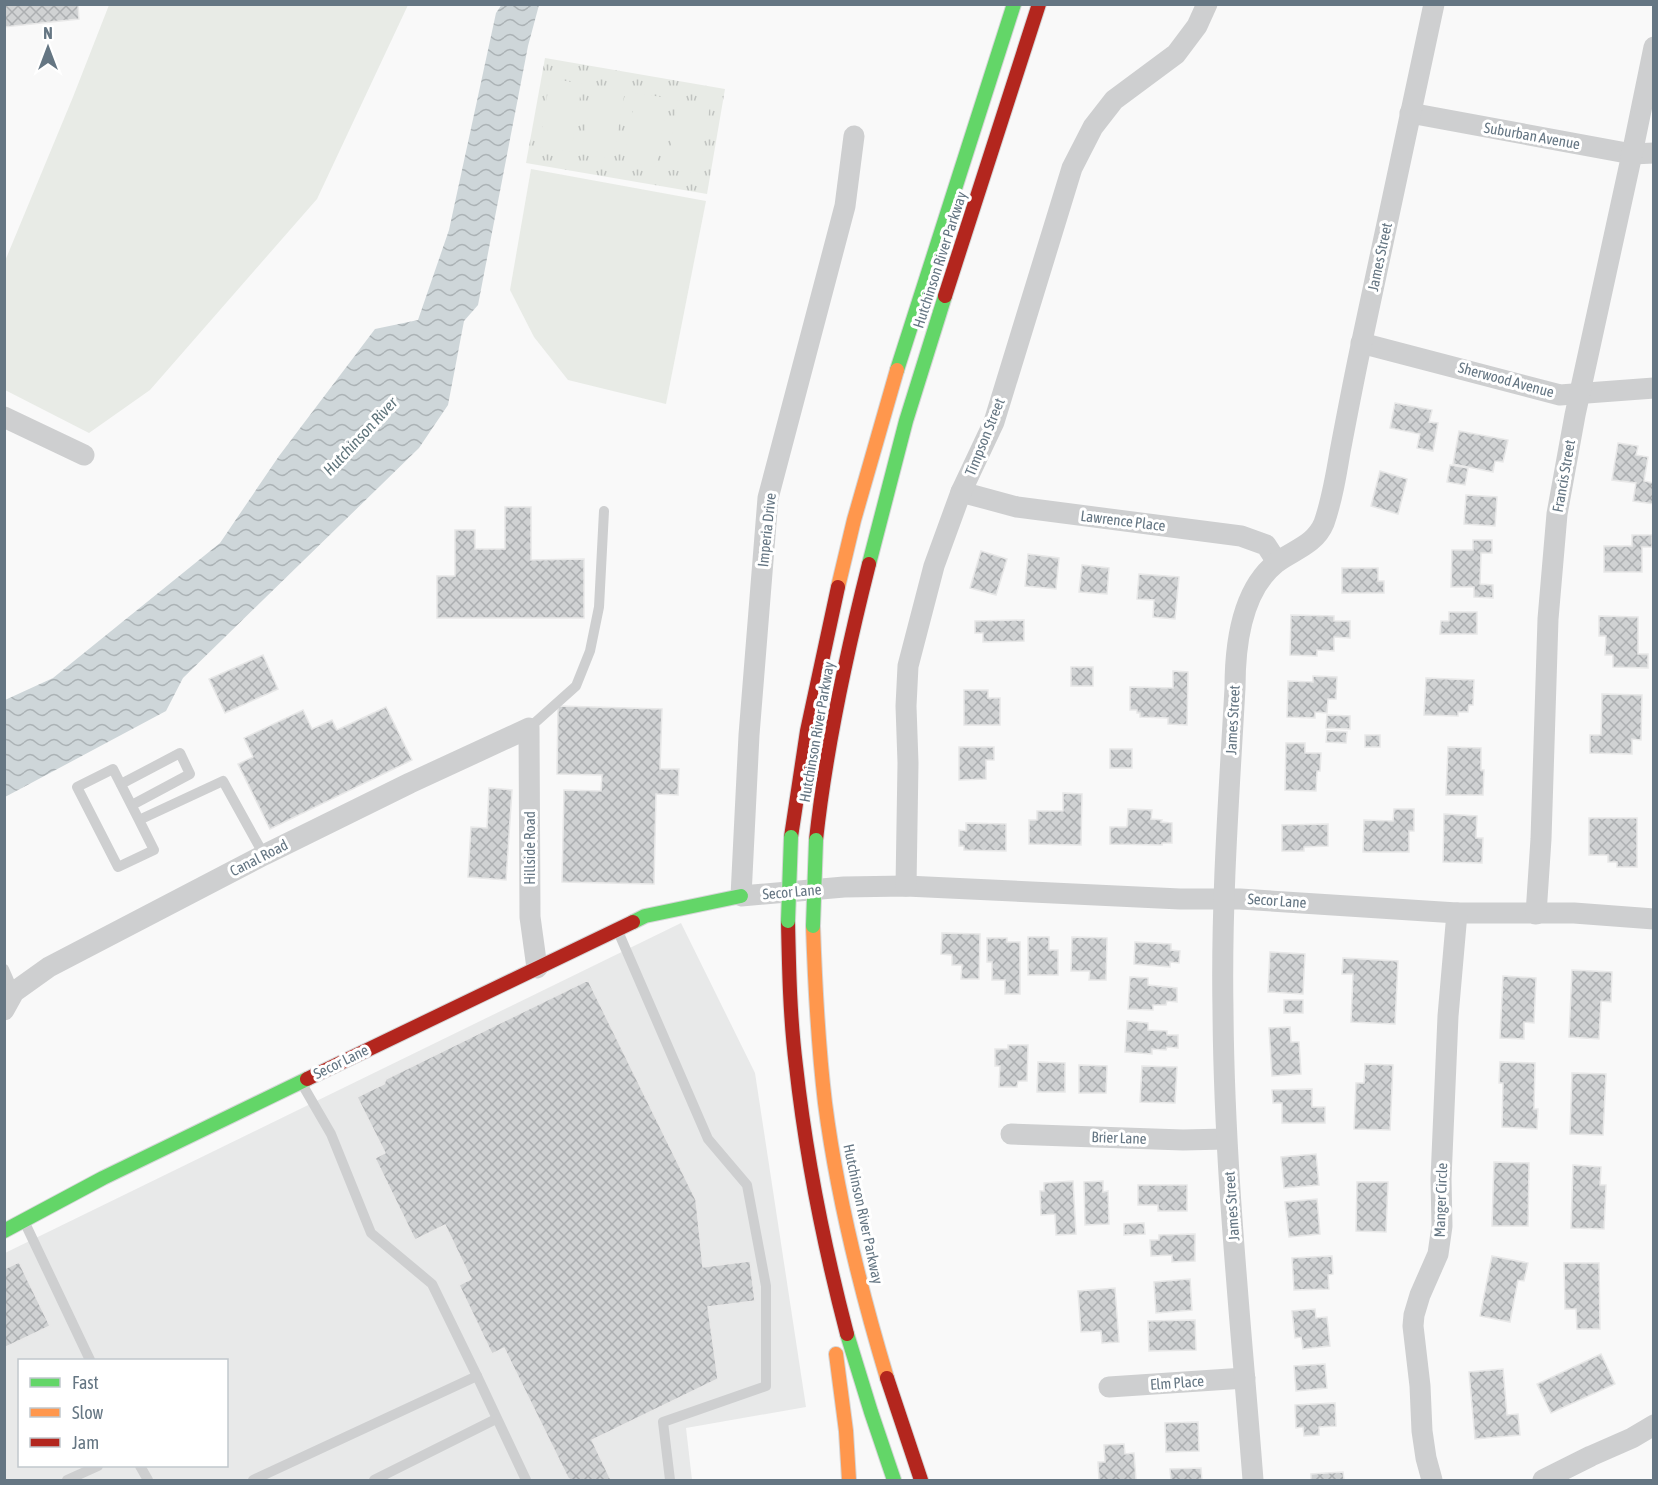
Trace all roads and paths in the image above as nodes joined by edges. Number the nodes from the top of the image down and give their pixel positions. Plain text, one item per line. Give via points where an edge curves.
1 (1014, 4) edge
2 (1039, 4) edge
3 (1207, 4) edge
4 (1434, 4) edge
5 (1653, 47) edge
6 (1410, 113) junction
7 (854, 136) dead end
8 (1643, 154) edge
9 (1361, 343) junction
10 (1653, 388) edge
11 (1580, 394) junction
12 (4, 417) edge
13 (84, 455) dead end
14 (961, 492) junction
15 (604, 511) dead end
16 (1277, 562) junction
17 (529, 728) junction
18 (121, 784) junction
19 (132, 805) junction
20 (139, 819) junction
21 (264, 855) junction
22 (906, 886) junction
23 (741, 896) junction
24 (1223, 899) junction
25 (1457, 913) junction
26 (1536, 914) junction
27 (1653, 919) edge
28 (617, 929) junction
29 (537, 968) junction
30 (4, 969) edge
31 (9, 1001) edge
32 (301, 1081) junction
33 (1011, 1134) dead end
34 (1226, 1139) junction
35 (24, 1220) junction
36 (4, 1231) edge
37 (831, 1272) junction
38 (90, 1359) edge
39 (477, 1376) junction
40 (1245, 1378) junction
41 (1109, 1388) dead end
42 (496, 1419) junction
43 (1653, 1425) edge
44 (96, 1467) edge
45 (67, 1480) edge
46 (253, 1480) edge
47 (374, 1480) edge
48 (526, 1480) edge
49 (670, 1480) edge
50 (849, 1480) edge
51 (894, 1480) edge
52 (921, 1480) edge
53 (1253, 1480) edge
54 (1432, 1480) edge
55 (1543, 1480) edge

1 - 37 main road, Hutchinson River Parkway, bridge via 911,321 868,469 810,715 791,837 791,1030 809,1167
2 - 52 main road, Hutchinson River Parkway, bridge via 940,311 873,544 838,694 816,840 815,995 829,1131 855,1262 881,1363
3 - 14 street, Timpson Street via 1197,26 1176,54 1114,100 1093,127 1077,158 994,423
4 - 6 street, James Street
5 - 8 street, Francis Street
6 - 8 street, Suburban Avenue
6 - 9 street, James Street
7 - 23 street, Imperia Drive via 844,206 768,498
8 - 11 street, Francis Street
9 - 11 street, Sherwood Avenue via 1560,395
9 - 16 street, James Street via 1323,526 1313,540
10 - 11 street, Sherwood Avenue
11 - 26 street, Francis Street via 1552,558
12 - 13 street
14 - 16 street, Lawrence Place via 1017,507 1241,536 1266,545
14 - 22 street, Timpson Street via 934,566 908,666
15 - 17 lane via 599,607 590,651 576,686
16 - 24 street, James Street via 1258,585 1238,634
17 - 21 street, Canal Road
17 - 29 street, Hillside Road via 530,917
18 - 19 lane
18 - 19 lane via 180,753 190,774
18 - 20 lane via 113,769 77,787 118,867 154,850
19 - 20 lane
20 - 21 lane via 223,781
21 - 31 street, Canal Road via 49,967
22 - 23 street, Secor Lane
22 - 24 street, Secor Lane
23 - 28 main road, Secor Lane via 645,916
24 - 25 street, Secor Lane
24 - 34 street, James Street
25 - 26 street, Secor Lane
25 - 54 street, Manger Circle via 1448,1016 1442,1226 1438,1254 1420,1295 1413,1326 1422,1431
26 - 27 street, Secor Lane
28 - 29 main road, Secor Lane
28 - 49 lane via 708,1139 747,1185 766,1286 766,1386 663,1422
29 - 32 main road, Secor Lane
30 - 31 lane
32 - 35 main road, Secor Lane
32 - 39 lane via 331,1134 371,1233 432,1284
33 - 34 street, Brier Lane
34 - 40 street, James Street
35 - 36 main road, Secor Lane
35 - 38 lane
37 - 50 main road
37 - 51 main road, Hutchinson River Parkway
39 - 42 lane
39 - 46 lane
40 - 41 street, Elm Place
40 - 53 street, James Street
42 - 47 lane
42 - 48 lane
43 - 55 street
44 - 45 lane

